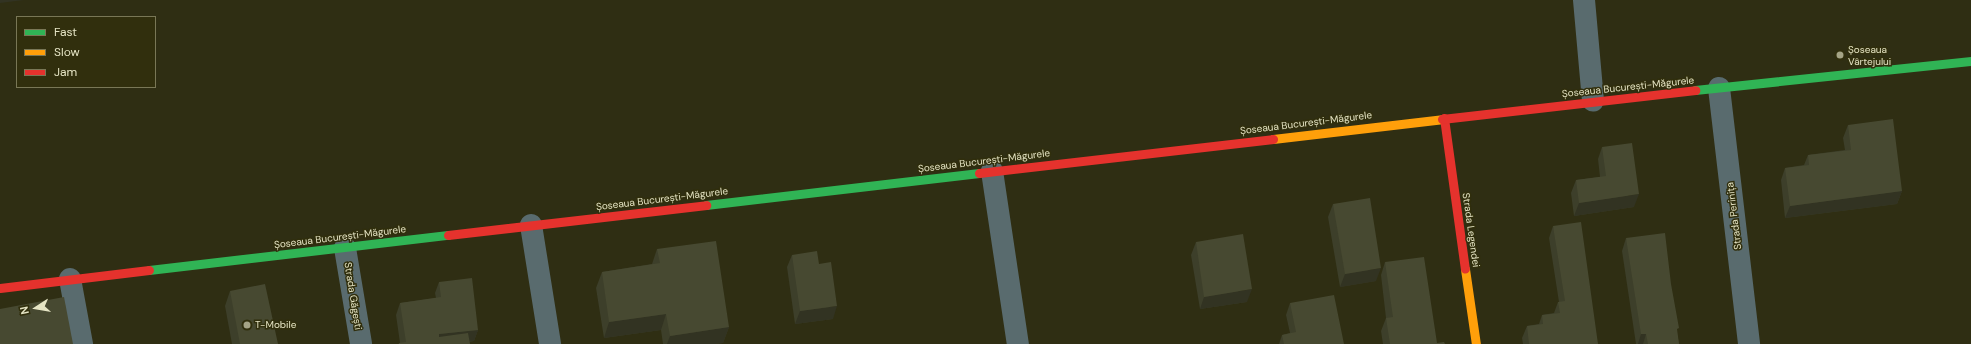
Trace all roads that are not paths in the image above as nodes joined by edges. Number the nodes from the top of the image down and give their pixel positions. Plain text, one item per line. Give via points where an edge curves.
1 (1584, 0) edge
2 (1971, 61) edge
3 (1719, 88) junction
4 (1593, 101) junction
5 (1444, 118) junction
6 (992, 172) junction
7 (531, 225) junction
8 (345, 248) junction
9 (70, 279) junction
10 (0, 288) edge
11 (82, 344) edge
12 (361, 344) edge
13 (550, 344) edge
14 (1018, 344) edge
15 (1476, 344) edge
16 (1749, 344) edge

1 - 4 street
2 - 3 main road, Șoseaua București-Măgurele
3 - 4 main road, Șoseaua București-Măgurele
3 - 16 street, Strada Perinița
4 - 5 main road, Șoseaua București-Măgurele
5 - 6 main road, Șoseaua București-Măgurele
5 - 15 main road, Strada Legendei
6 - 7 main road, Șoseaua București-Măgurele
6 - 14 street
7 - 8 main road, Șoseaua București-Măgurele
7 - 13 street
8 - 9 main road, Șoseaua București-Măgurele
8 - 12 street, Strada Găgești
9 - 10 main road, Șoseaua București-Măgurele
9 - 11 street

